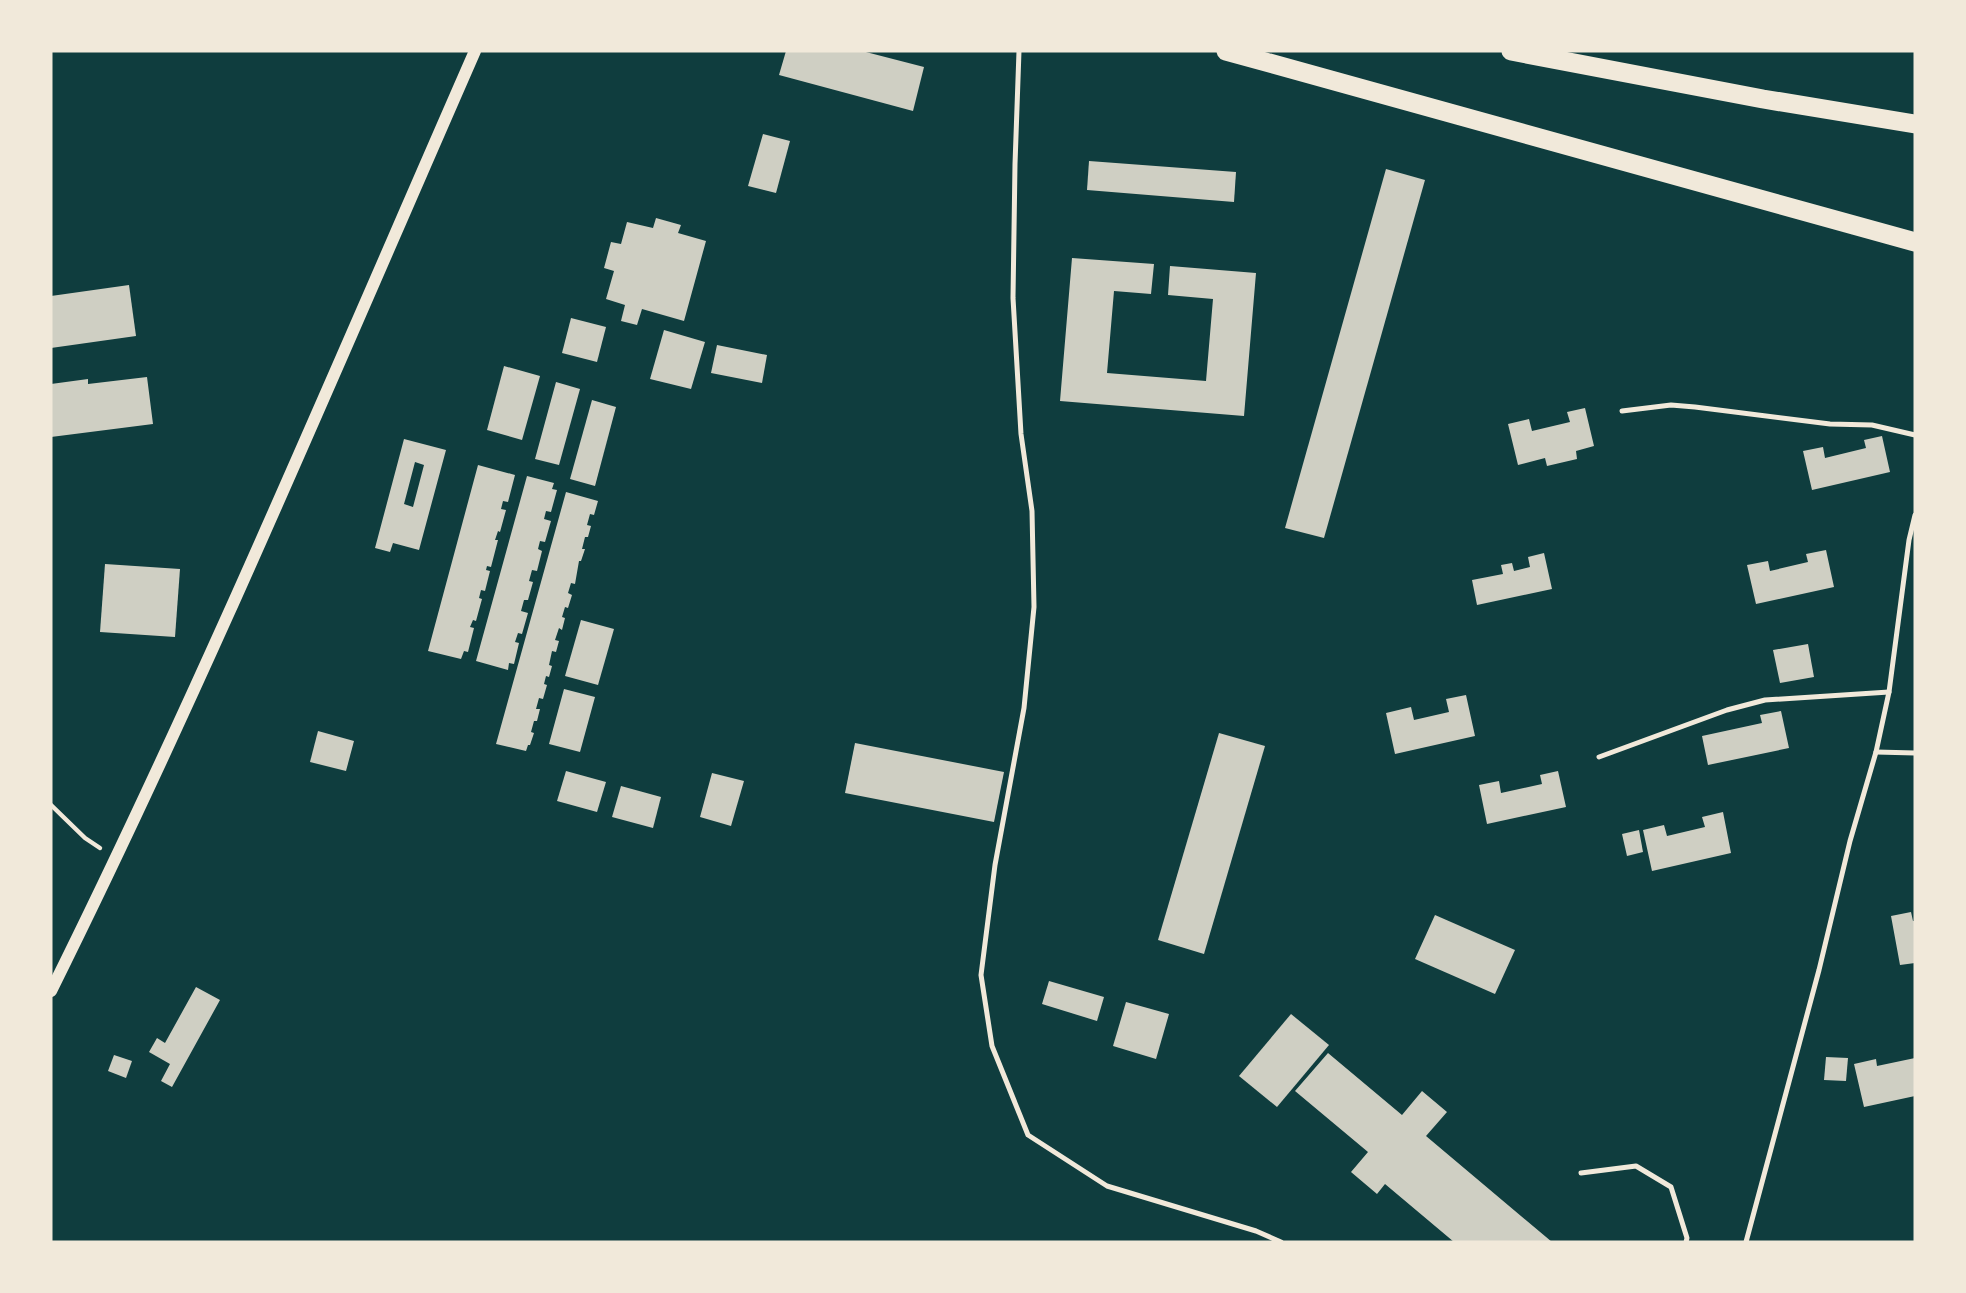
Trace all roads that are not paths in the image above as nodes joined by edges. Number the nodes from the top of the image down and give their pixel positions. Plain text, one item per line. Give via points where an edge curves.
1 (475, 51) edge
2 (1019, 51) edge
3 (1226, 51) edge
4 (1511, 51) edge
5 (1915, 124) edge
6 (1915, 242) edge
7 (1622, 411) dead end
8 (1915, 435) edge
9 (1915, 515) edge
10 (1889, 692) junction
11 (1876, 752) junction
12 (1915, 753) edge
13 (1599, 757) dead end
14 (51, 990) edge
15 (1581, 1173) dead end
16 (1281, 1242) edge
17 (1686, 1242) edge
18 (1746, 1242) edge

1 - 14 street via 239,594
2 - 16 lane via 1013,298 1021,434 1032,511 1034,607 1024,708 995,865 981,975 992,1046 1028,1135 1107,1186
3 - 6 highway
4 - 5 highway
7 - 8 lane via 1671,405 1872,425
9 - 10 lane
10 - 11 lane
10 - 13 lane via 1765,700
11 - 12 lane
11 - 18 lane
15 - 17 lane via 1636,1166 1671,1187

